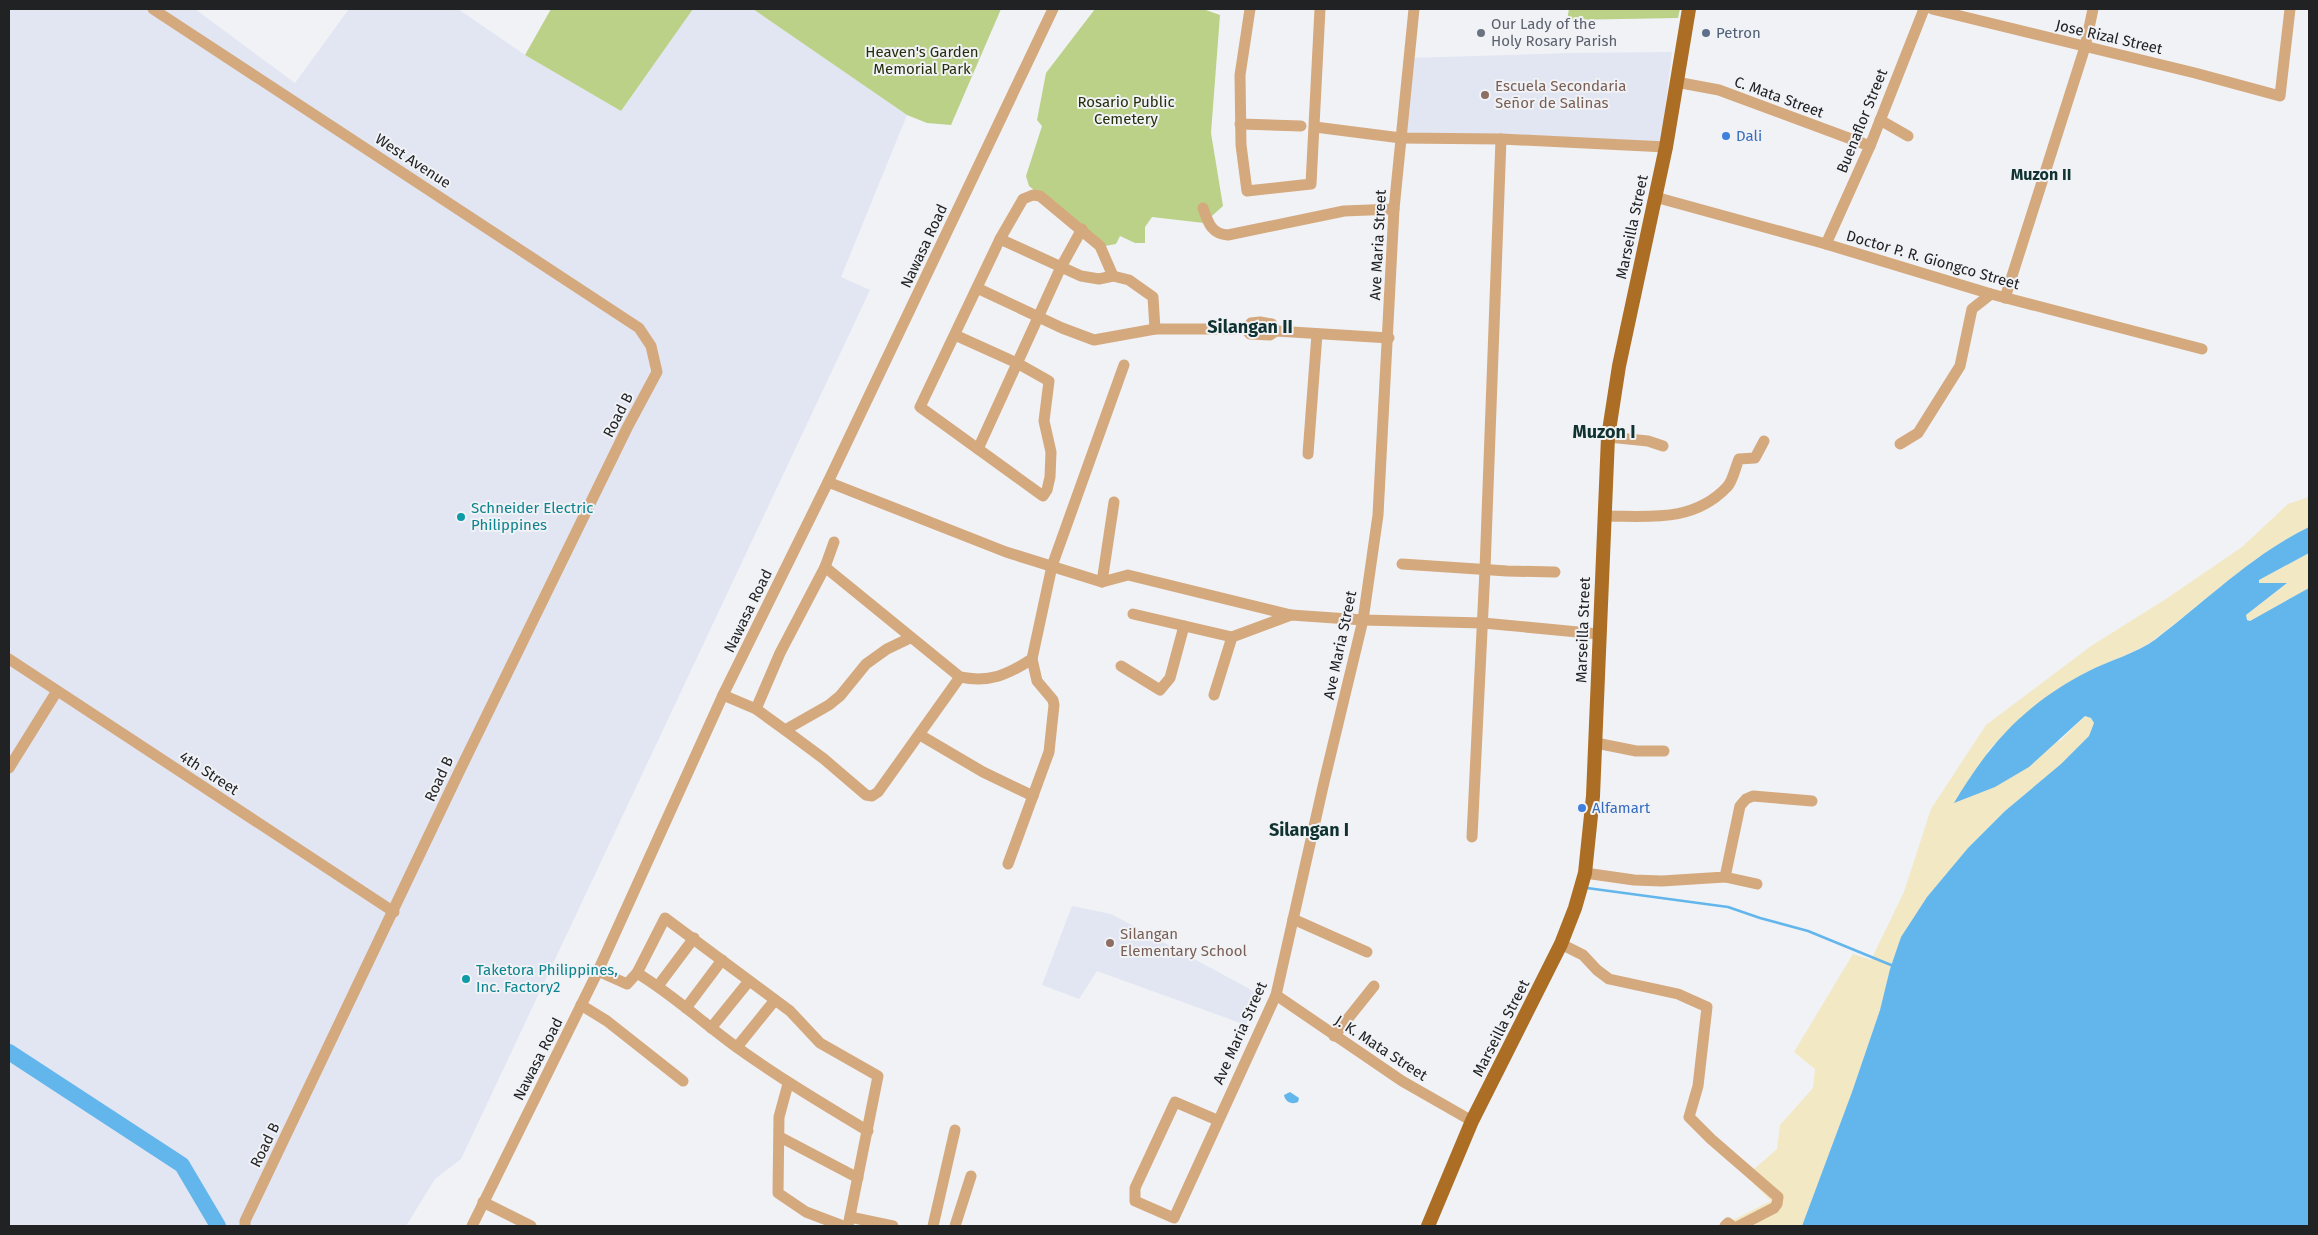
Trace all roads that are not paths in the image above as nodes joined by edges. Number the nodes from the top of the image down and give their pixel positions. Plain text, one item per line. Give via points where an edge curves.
1 (153, 9) edge
2 (1053, 9) edge
3 (1250, 9) edge
4 (1320, 9) edge
5 (1414, 9) edge
6 (1689, 9) edge
7 (1924, 9) edge
8 (1932, 9) edge
9 (2093, 9) edge
10 (2290, 9) edge
11 (2085, 47) junction
12 (1676, 82) junction
13 (1880, 120) junction
14 (1240, 124) junction
15 (1302, 126) dead end
16 (1315, 127) junction
17 (1908, 136) dead end
18 (1401, 138) junction
19 (1501, 139) junction
20 (1870, 146) junction
21 (1666, 147) junction
22 (1655, 197) junction
23 (1203, 208) dead end
24 (1394, 209) junction
25 (1082, 230) junction
26 (1000, 239) junction
27 (1826, 244) junction
28 (1061, 267) junction
29 (1113, 276) junction
30 (977, 288) junction
31 (1991, 294) junction
32 (2006, 298) junction
33 (1040, 316) junction
34 (1155, 329) junction
35 (1317, 334) junction
36 (955, 336) junction
37 (1389, 338) junction
38 (651, 346) joint
39 (2202, 349) dead end
40 (1017, 363) junction
41 (1124, 365) dead end
42 (1608, 437) junction
43 (1764, 441) dead end
44 (1900, 444) dead end
45 (1663, 446) dead end
46 (978, 448) junction
47 (1308, 454) dead end
48 (828, 482) junction
49 (1114, 502) dead end
50 (1604, 516) junction
51 (834, 542) dead end
52 (1402, 564) dead end
53 (1052, 566) junction
54 (825, 567) junction
55 (1485, 569) junction
56 (1556, 572) dead end
57 (1102, 582) junction
58 (1133, 614) dead end
59 (1290, 615) junction
60 (1363, 620) junction
61 (1483, 623) junction
62 (1184, 626) junction
63 (1599, 634) junction
64 (1232, 637) junction
65 (910, 638) junction
66 (9, 659) edge
67 (1032, 659) junction
68 (1121, 666) dead end
69 (960, 678) junction
70 (58, 691) junction
71 (723, 695) junction
72 (1214, 695) dead end
73 (756, 709) junction
74 (785, 730) junction
75 (920, 735) junction
76 (1596, 743) junction
77 (1664, 751) dead end
78 (9, 768) edge
79 (1033, 796) junction
80 (1812, 801) dead end
81 (1472, 837) dead end
82 (1008, 864) dead end
83 (1585, 873) junction
84 (1725, 877) junction
85 (1757, 884) dead end
86 (394, 912) junction
87 (1293, 919) junction
88 (694, 938) junction
89 (1561, 944) junction
90 (1367, 952) dead end
91 (722, 960) junction
92 (598, 971) junction
93 (637, 973) junction
94 (749, 981) junction
95 (658, 986) junction
96 (1374, 986) dead end
97 (1276, 996) junction
98 (775, 1000) junction
99 (581, 1005) junction
100 (686, 1008) junction
101 (711, 1028) junction
102 (1334, 1036) junction
103 (737, 1047) junction
104 (683, 1080) dead end
105 (788, 1084) junction
106 (1217, 1120) junction
107 (1472, 1121) junction
108 (955, 1130) dead end
109 (868, 1131) junction
110 (780, 1138) junction
111 (972, 1176) dead end
112 (858, 1178) junction
113 (483, 1202) junction
114 (849, 1222) edge
115 (245, 1226) edge
116 (472, 1226) edge
117 (531, 1226) edge
118 (842, 1226) edge
119 (893, 1226) edge
120 (933, 1226) edge
121 (955, 1226) edge
122 (1428, 1226) edge
123 (1725, 1226) edge
124 (1732, 1226) edge
125 (1739, 1226) edge

1 - 38 street, West Avenue via 639,328
2 - 48 street, Nawasa Road
3 - 14 street via 1240,75
4 - 16 street
5 - 18 street, Ave Maria Street
6 - 12 main road, Marseilla Street
7 - 13 street, Buenaflor Street
8 - 11 street, Jose Rizal Street
9 - 11 street
10 - 11 street, Jose Rizal Street via 2280,96 2195,72
11 - 32 street
12 - 20 street, C. Mata Street via 1719,90
12 - 21 main road, Marseilla Street
13 - 17 street
13 - 20 street, Buenaflor Street
14 - 15 street
14 - 16 street via 1247,190 1311,184
16 - 18 street
18 - 19 street
18 - 24 street, Ave Maria Street
19 - 21 street
19 - 55 street
20 - 27 street, Buenaflor Street
21 - 22 main road, Marseilla Street
22 - 27 street, Doctor P. R. Giongco Street
22 - 42 main road, Marseilla Street via 1619,366
23 - 24 street via 1210,227 1221,234 1344,211
24 - 37 street, Ave Maria Street
25 - 26 street via 1040,196 1033,195 1023,198
25 - 28 street
25 - 29 street via 1100,246
26 - 28 street
26 - 30 street
27 - 31 street, Doctor P. R. Giongco Street
28 - 29 street via 1081,276 1099,279
28 - 33 street
29 - 34 street via 1129,280 1153,297
30 - 33 street
30 - 36 street
31 - 32 street, Doctor P. R. Giongco Street
31 - 44 street via 1972,309 1960,366 1918,433
32 - 39 street, Doctor P. R. Giongco Street
33 - 34 street via 1094,340
33 - 40 street
34 - 35 street via 1246,329 1250,334 1260,336 1276,331
35 - 37 street
35 - 47 street
36 - 40 street
36 - 46 street via 920,407
37 - 60 street, Ave Maria Street via 1378,515
38 - 86 street, Road B via 657,372 467,755
40 - 46 street
40 - 46 street via 1049,381 1044,421 1051,452 1047,490 1043,496
41 - 53 street
42 - 45 street
42 - 50 main road, Marseilla Street
43 - 50 street via 1755,458 1739,459 1728,486 1698,509 1660,516
48 - 53 street via 1006,552
48 - 71 street, Nawasa Road
49 - 57 street
50 - 63 main road, Marseilla Street
51 - 54 street
52 - 55 street
53 - 57 street
53 - 67 street
54 - 65 street
54 - 73 street via 780,653
55 - 56 street
55 - 61 street
57 - 59 street via 1128,575
58 - 62 street
59 - 60 street
59 - 64 street
60 - 61 street
60 - 87 street, Ave Maria Street
61 - 63 street
61 - 81 street
62 - 64 street
62 - 68 street via 1170,678 1160,690
63 - 76 main road, Marseilla Street
64 - 72 street
65 - 69 street
65 - 74 street via 866,664 830,705
66 - 70 street, 4th Street
67 - 69 street via 1007,675 977,681
67 - 79 street via 1038,682 1054,705 1049,752
69 - 75 street
70 - 78 street
70 - 86 street, 4th Street
71 - 73 street
71 - 92 street, Nawasa Road
73 - 74 street
74 - 75 street via 869,796 878,792
75 - 79 street via 983,772
76 - 77 street via 1636,751
76 - 83 main road, Marseilla Street
79 - 82 street
80 - 84 street via 1753,796 1746,799 1740,806
83 - 84 street via 1662,881
83 - 89 main road, Marseilla Street
84 - 85 street
86 - 115 street, Road B
87 - 90 street
87 - 97 street, Ave Maria Street
88 - 91 street
88 - 93 street via 665,918
88 - 95 street
89 - 107 main road, Marseilla Street
89 - 125 street via 1584,955 1609,979 1678,994 1707,1007 1698,1086 1689,1117 1778,1197 1774,1208
91 - 94 street
91 - 100 street
92 - 93 street via 627,984
92 - 99 street, Nawasa Road
93 - 95 street
94 - 98 street
94 - 101 street
95 - 100 street
96 - 102 street
97 - 102 street, J. K. Mata Street
97 - 106 street, Ave Maria Street
98 - 103 street
98 - 109 street via 804,1024 820,1043 878,1076
99 - 104 street via 607,1021
99 - 113 street, Nawasa Road
100 - 101 street
101 - 103 street
102 - 107 street, J. K. Mata Street via 1402,1081
103 - 105 street
105 - 109 street
105 - 110 street via 779,1117
106 - 106 street, Ave Maria Street via 1174,1218 1136,1201 1135,1188 1175,1102
107 - 122 main road, Marseilla Street
108 - 120 street
109 - 112 street
110 - 112 street
110 - 118 street via 778,1193 806,1212
111 - 121 street
112 - 114 street
113 - 116 street, Nawasa Road
113 - 117 street
114 - 119 street
123 - 124 street via 1728,1223

